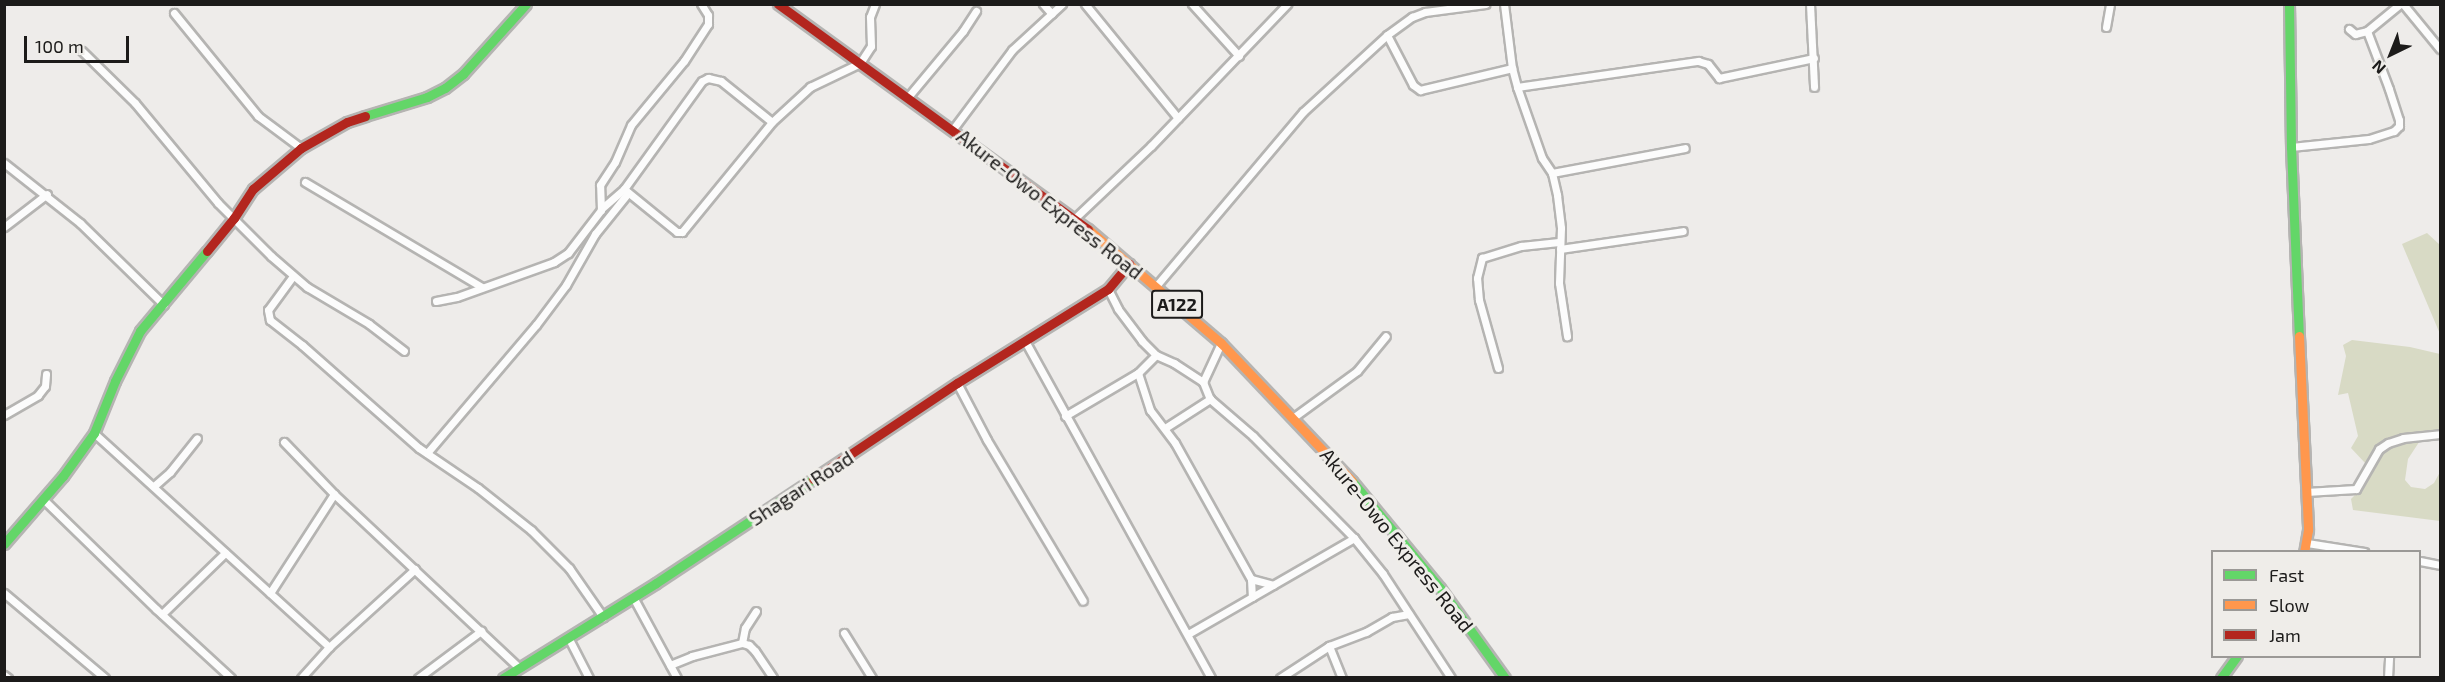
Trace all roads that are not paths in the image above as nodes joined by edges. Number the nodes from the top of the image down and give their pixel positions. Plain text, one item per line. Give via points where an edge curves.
1 (526, 4) edge
2 (701, 4) edge
3 (778, 4) edge
4 (875, 4) edge
5 (1043, 4) edge
6 (1062, 4) edge
7 (1085, 4) edge
8 (1192, 4) edge
9 (1287, 4) edge
10 (1485, 4) edge
11 (1504, 4) edge
12 (1810, 4) edge
13 (2110, 4) edge
14 (2289, 4) edge
15 (2401, 4) edge
16 (976, 11) dead end
17 (174, 13) dead end
18 (1052, 14) junction
19 (2106, 27) dead end
20 (2349, 29) dead end
21 (2367, 31) junction
22 (1387, 35) junction
23 (2440, 49) edge
24 (81, 51) dead end
25 (1239, 56) junction
26 (1814, 57) junction
27 (860, 63) junction
28 (1512, 68) junction
29 (1517, 87) junction
30 (1814, 87) dead end
31 (908, 97) junction
32 (1178, 118) junction
33 (772, 122) junction
34 (953, 129) junction
35 (2291, 147) junction
36 (301, 148) junction
37 (1685, 148) dead end
38 (4, 163) edge
39 (1552, 173) junction
40 (305, 182) dead end
41 (626, 191) junction
42 (47, 194) junction
43 (601, 210) junction
44 (234, 218) junction
45 (1075, 218) junction
46 (4, 228) edge
47 (1683, 231) dead end
48 (1560, 245) junction
49 (1129, 264) junction
50 (293, 276) junction
51 (1156, 286) junction
52 (482, 287) junction
53 (1108, 289) junction
54 (436, 301) dead end
55 (164, 305) junction
56 (1386, 336) dead end
57 (1567, 336) dead end
58 (1025, 341) junction
59 (1221, 343) junction
60 (404, 351) dead end
61 (1156, 355) junction
62 (1498, 368) dead end
63 (1138, 373) junction
64 (46, 374) dead end
65 (957, 382) junction
66 (1203, 382) junction
67 (1210, 399) junction
68 (4, 415) edge
69 (1065, 416) junction
70 (1294, 417) junction
71 (1165, 428) junction
72 (94, 433) junction
73 (2440, 435) edge
74 (197, 438) dead end
75 (284, 442) dead end
76 (427, 453) junction
77 (154, 486) junction
78 (2306, 492) junction
79 (334, 494) junction
80 (43, 499) junction
81 (7, 537) edge
82 (1354, 538) junction
83 (2306, 547) edge
84 (2341, 550) edge
85 (225, 552) junction
86 (2421, 561) edge
87 (2440, 565) edge
88 (415, 569) junction
89 (1251, 579) junction
90 (1273, 585) junction
91 (4, 593) edge
92 (270, 593) junction
93 (633, 597) junction
94 (1252, 597) junction
95 (1083, 601) dead end
96 (756, 611) dead end
97 (162, 614) junction
98 (1409, 614) junction
99 (603, 616) junction
100 (481, 631) junction
101 (844, 633) dead end
102 (1188, 634) junction
103 (569, 639) junction
104 (742, 643) junction
105 (1329, 646) junction
106 (329, 647) junction
107 (2236, 658) edge
108 (2389, 658) edge
109 (669, 665) junction
110 (519, 668) junction
111 (105, 678) edge
112 (231, 678) edge
113 (301, 678) edge
114 (418, 678) edge
115 (503, 678) edge
116 (589, 678) edge
117 (677, 678) edge
118 (773, 678) edge
119 (872, 678) edge
120 (1211, 678) edge
121 (1280, 678) edge
122 (1342, 678) edge
123 (1451, 678) edge
124 (1505, 678) edge
125 (2221, 678) edge
126 (2388, 678) edge

1 - 36 main road via 463,74 445,88 347,122
2 - 43 street via 708,24 684,61 631,124 600,185
3 - 27 main road, Akure-Owo Express Road / A122
4 - 27 street via 870,16 871,46
5 - 18 street
6 - 18 street
7 - 32 street
8 - 25 street
9 - 25 street
10 - 22 street via 1425,12
11 - 28 street
12 - 26 street
13 - 19 street
14 - 35 main road
15 - 21 street
15 - 23 street
16 - 31 street
17 - 36 street via 258,116
18 - 34 street via 1012,50
20 - 21 street via 2355,34
21 - 35 street via 2398,126 2369,139
22 - 28 street via 1413,85 1420,90
22 - 51 street via 1303,112
24 - 44 street via 149,119
25 - 32 street
26 - 29 street via 1719,78 1708,64 1698,61
26 - 30 street
27 - 31 main road, Akure-Owo Express Road / A122
27 - 33 street via 810,87
28 - 29 street
29 - 39 street via 1542,158
31 - 34 main road, Akure-Owo Express Road / A122
32 - 45 street
33 - 41 street via 682,232
33 - 41 street via 721,81 708,78 702,81
34 - 45 main road, Akure-Owo Express Road / A122
35 - 78 main road
36 - 44 main road via 253,189
37 - 39 street
38 - 42 street
39 - 48 street via 1560,211
40 - 52 street
41 - 43 street
41 - 76 street via 536,325
42 - 46 street
42 - 55 street
43 - 52 street via 561,259
44 - 50 street
44 - 55 main road
45 - 49 main road, Akure-Owo Express Road / A122
47 - 48 street
48 - 57 street via 1559,283
48 - 62 street via 1521,246 1482,258 1476,278 1479,300
49 - 51 main road, Akure-Owo Express Road / A122
49 - 53 main road, Shagari Road
50 - 60 street
50 - 76 street via 268,310 270,320
51 - 59 main road, Akure-Owo Express Road / A122
52 - 54 street
53 - 58 main road, Shagari Road
53 - 61 street via 1132,330
55 - 72 main road via 140,331
56 - 70 street via 1357,371
58 - 65 main road, Shagari Road
58 - 69 street
59 - 66 street
59 - 70 main road, Akure-Owo Express Road / A122
61 - 63 street
61 - 66 street
63 - 69 street
63 - 71 street via 1150,410
64 - 68 street via 45,386 38,395
65 - 93 main road, Shagari Road
65 - 95 street
66 - 67 street
67 - 71 street
67 - 82 street via 1253,436
69 - 102 street
70 - 124 main road, Akure-Owo Express Road / A122 via 1403,540
71 - 89 street
72 - 77 street
72 - 80 main road
73 - 78 street via 2403,438 2379,449 2356,489
74 - 77 street
75 - 79 street
76 - 99 street via 478,488 545,543
77 - 85 street
78 - 83 main road
79 - 88 street
79 - 92 street
80 - 81 main road
80 - 97 street
82 - 90 street
82 - 98 street
83 - 84 street
85 - 92 street
85 - 97 street
86 - 87 street
88 - 100 street
88 - 106 street
89 - 90 street
89 - 94 street
90 - 94 street
91 - 111 street
92 - 106 street
93 - 99 main road, Shagari Road
93 - 109 street
94 - 102 street
96 - 104 street via 745,628
97 - 112 street
98 - 105 street via 1392,616 1366,633
98 - 123 street
99 - 103 main road, Shagari Road
100 - 110 street
100 - 114 street
101 - 119 street
102 - 120 street
103 - 110 main road, Shagari Road
103 - 116 street
104 - 109 street
104 - 118 street via 755,651
105 - 121 street
105 - 122 street
106 - 113 street
107 - 125 main road
108 - 126 street
109 - 117 street
110 - 115 main road, Shagari Road

